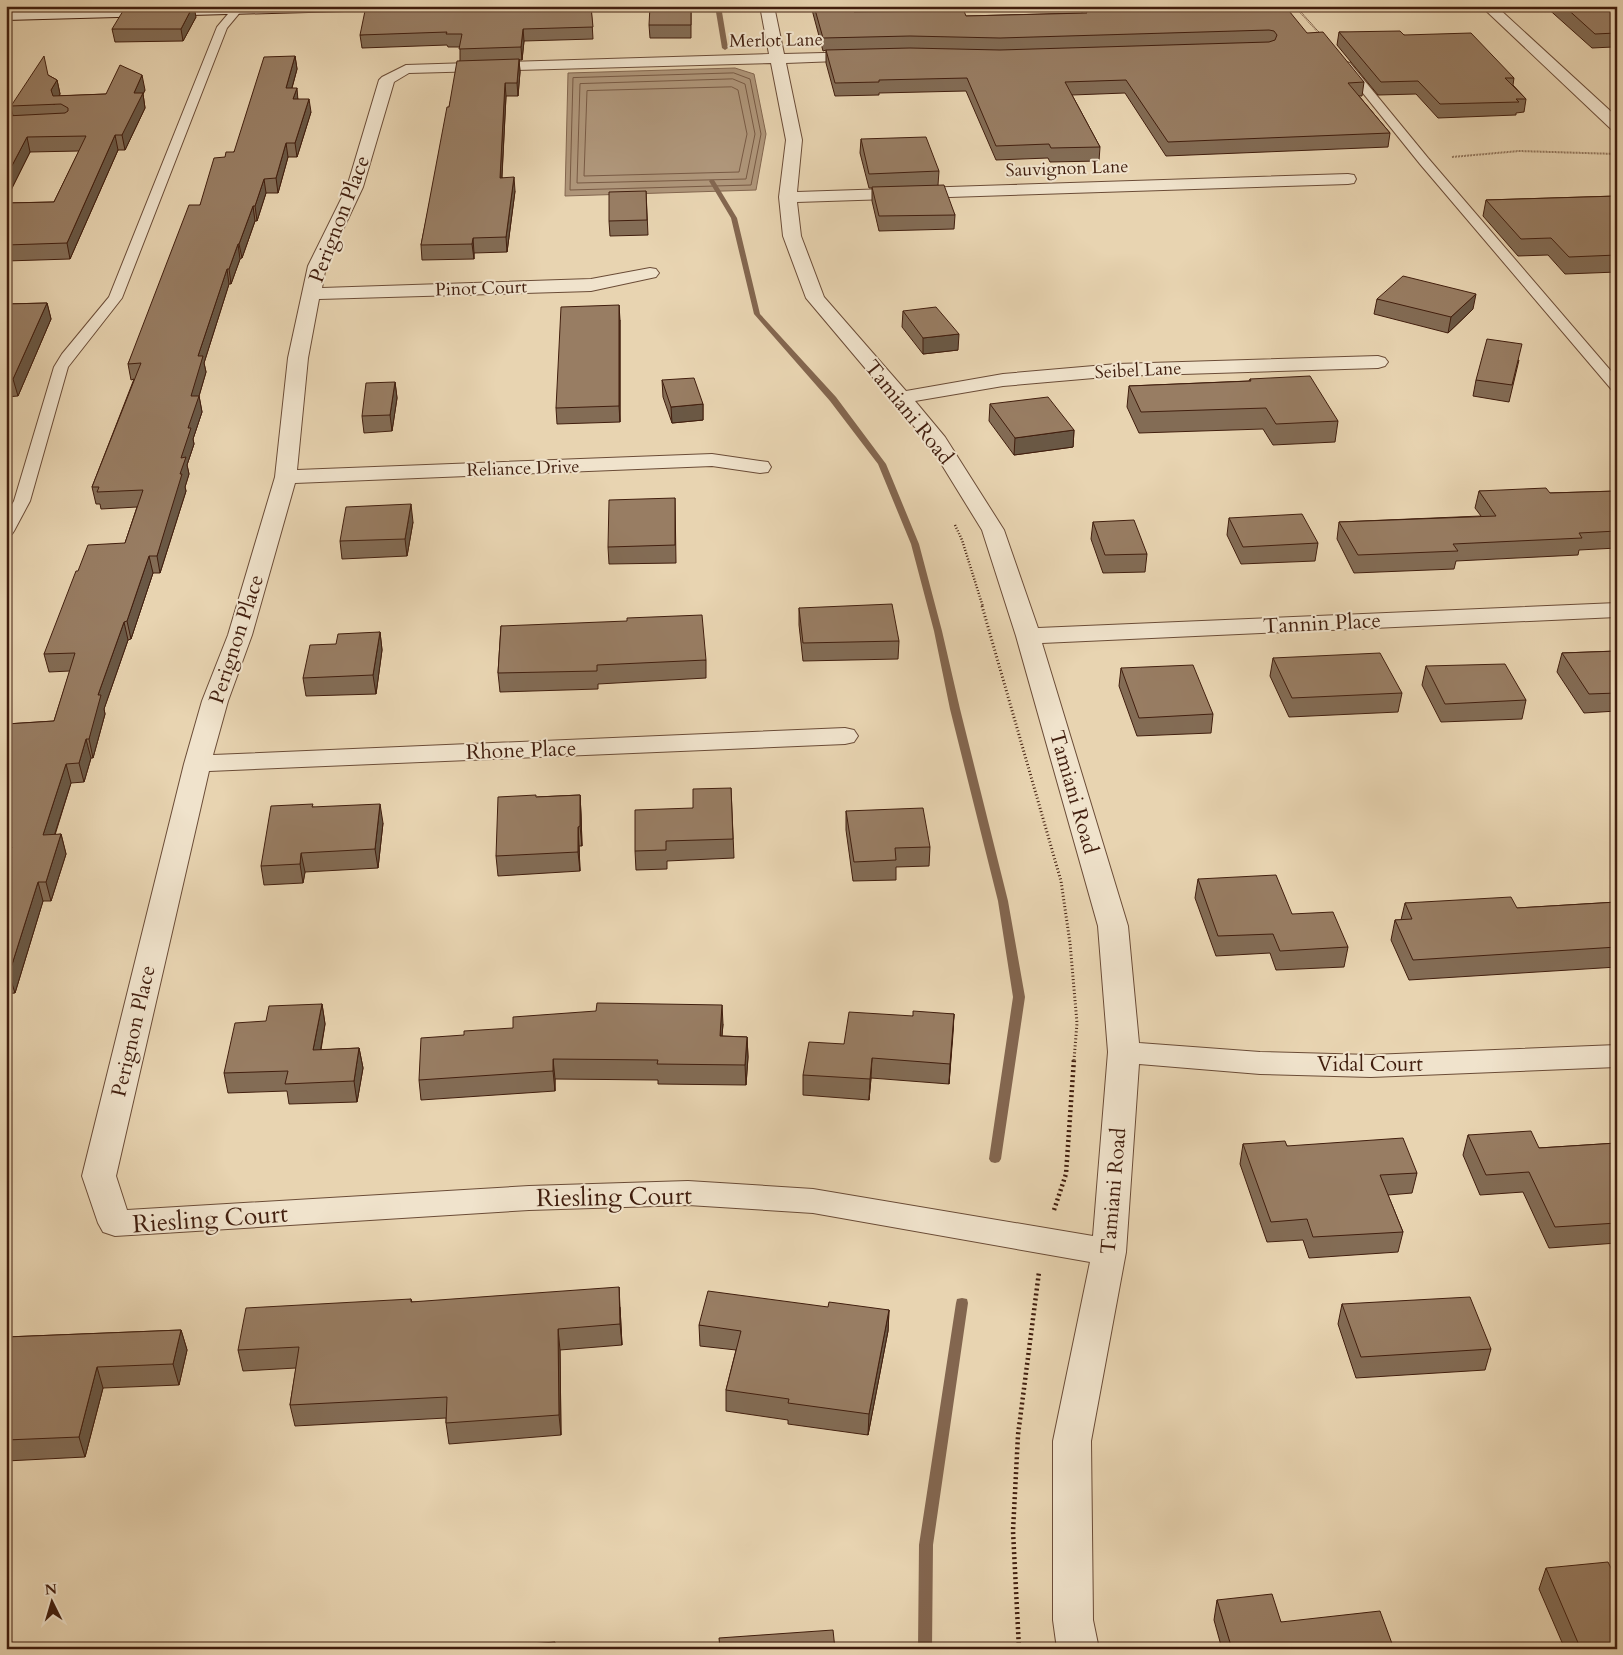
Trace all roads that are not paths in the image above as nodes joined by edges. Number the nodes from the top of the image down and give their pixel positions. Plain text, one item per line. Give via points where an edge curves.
1 (381, 6) edge
2 (767, 6) edge
3 (1488, 6) edge
4 (237, 10) junction
5 (6, 16) edge
6 (1325, 40) edge
7 (881, 56) edge
8 (776, 58) junction
9 (406, 69) joint
10 (1617, 126) edge
11 (1348, 179) dead end
12 (788, 197) junction
13 (650, 273) dead end
14 (311, 294) junction
15 (1378, 362) dead end
16 (1617, 387) edge
17 (900, 398) junction
18 (760, 467) dead end
19 (286, 477) junction
20 (6, 532) edge
21 (1617, 610) edge
22 (1028, 636) junction
23 (845, 736) dead end
24 (197, 764) junction
25 (1124, 1052) junction
26 (1617, 1056) edge
27 (115, 1224) joint
28 (1109, 1252) junction
29 (1078, 1649) edge

1 - 4 street
2 - 8 street, Tamiani Road
3 - 10 street
4 - 5 street
4 - 20 lane via 222,27 114,298 61,367 22,501
6 - 16 lane
7 - 8 street, Merlot Lane
8 - 9 street, Merlot Lane
8 - 12 street, Tamiani Road via 794,140
9 - 14 street, Perignon Place via 387,80 355,188 317,266
11 - 12 street, Sauvignon Lane
12 - 17 street, Tamiani Road via 792,236 814,298
13 - 14 street, Pinot Court via 591,285
14 - 19 street, Perignon Place via 298,358
15 - 17 street, Seibel Lane via 1117,370 1003,380
17 - 22 street, Tamiani Road via 938,441 992,530
18 - 19 street, Reliance Drive via 712,460
19 - 24 street, Perignon Place via 240,635 215,701
21 - 22 street, Tannin Place
22 - 25 street, Tamiani Road via 1113,926
23 - 24 street, Rhone Place
24 - 27 street, Perignon Place via 99,1176
25 - 26 street, Vidal Court via 1260,1063 1371,1066
25 - 28 street, Tamiani Road
27 - 28 street, Riesling Court via 529,1198 688,1193 813,1201
28 - 29 street, Tamiani Road via 1072,1441 1073,1620

